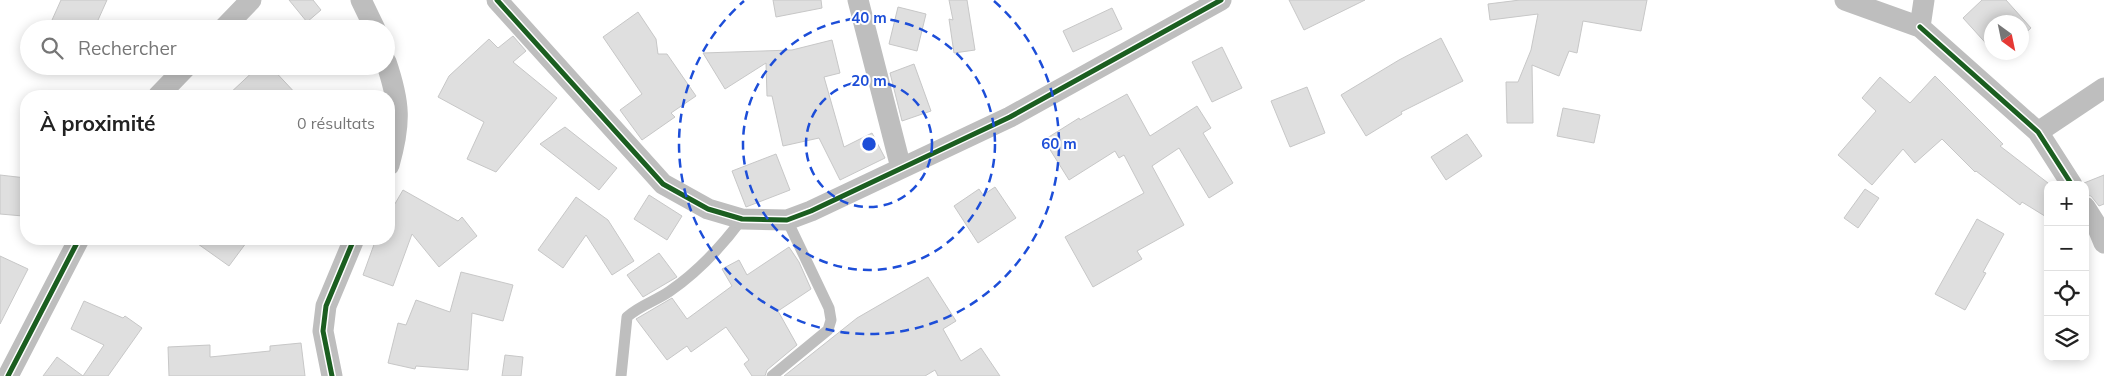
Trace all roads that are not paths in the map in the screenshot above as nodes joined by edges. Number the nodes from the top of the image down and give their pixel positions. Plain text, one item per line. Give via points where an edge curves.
1 (251, 0) edge
2 (361, 0) edge
3 (497, 0) edge
4 (858, 0) edge
5 (1221, 0) edge
6 (1845, 0) edge
7 (1924, 0) edge
8 (232, 20) edge
9 (371, 20) edge
10 (1920, 27) junction
11 (178, 75) edge
12 (391, 75) edge
13 (2104, 88) edge
14 (164, 90) edge
15 (2038, 132) junction
16 (395, 140) edge
17 (901, 168) junction
18 (2069, 181) edge
19 (2089, 213) edge
20 (742, 219) junction
21 (787, 220) junction
22 (2104, 243) edge
23 (76, 245) edge
24 (351, 245) edge
25 (8, 376) edge
26 (332, 376) edge
27 (621, 376) edge
28 (772, 376) edge

1 - 8 street
2 - 9 street
3 - 20 street via 663,184 708,209
4 - 17 street
5 - 17 street via 1010,117
6 - 10 street
7 - 10 street
10 - 15 street
11 - 14 street
12 - 16 street via 396,90 398,127
13 - 15 street
15 - 18 street
17 - 21 street
19 - 22 street
20 - 21 street
20 - 27 lane via 723,245 685,280 627,317
21 - 28 lane via 829,308 831,320 828,330
23 - 25 street
24 - 26 street via 326,306 323,331

